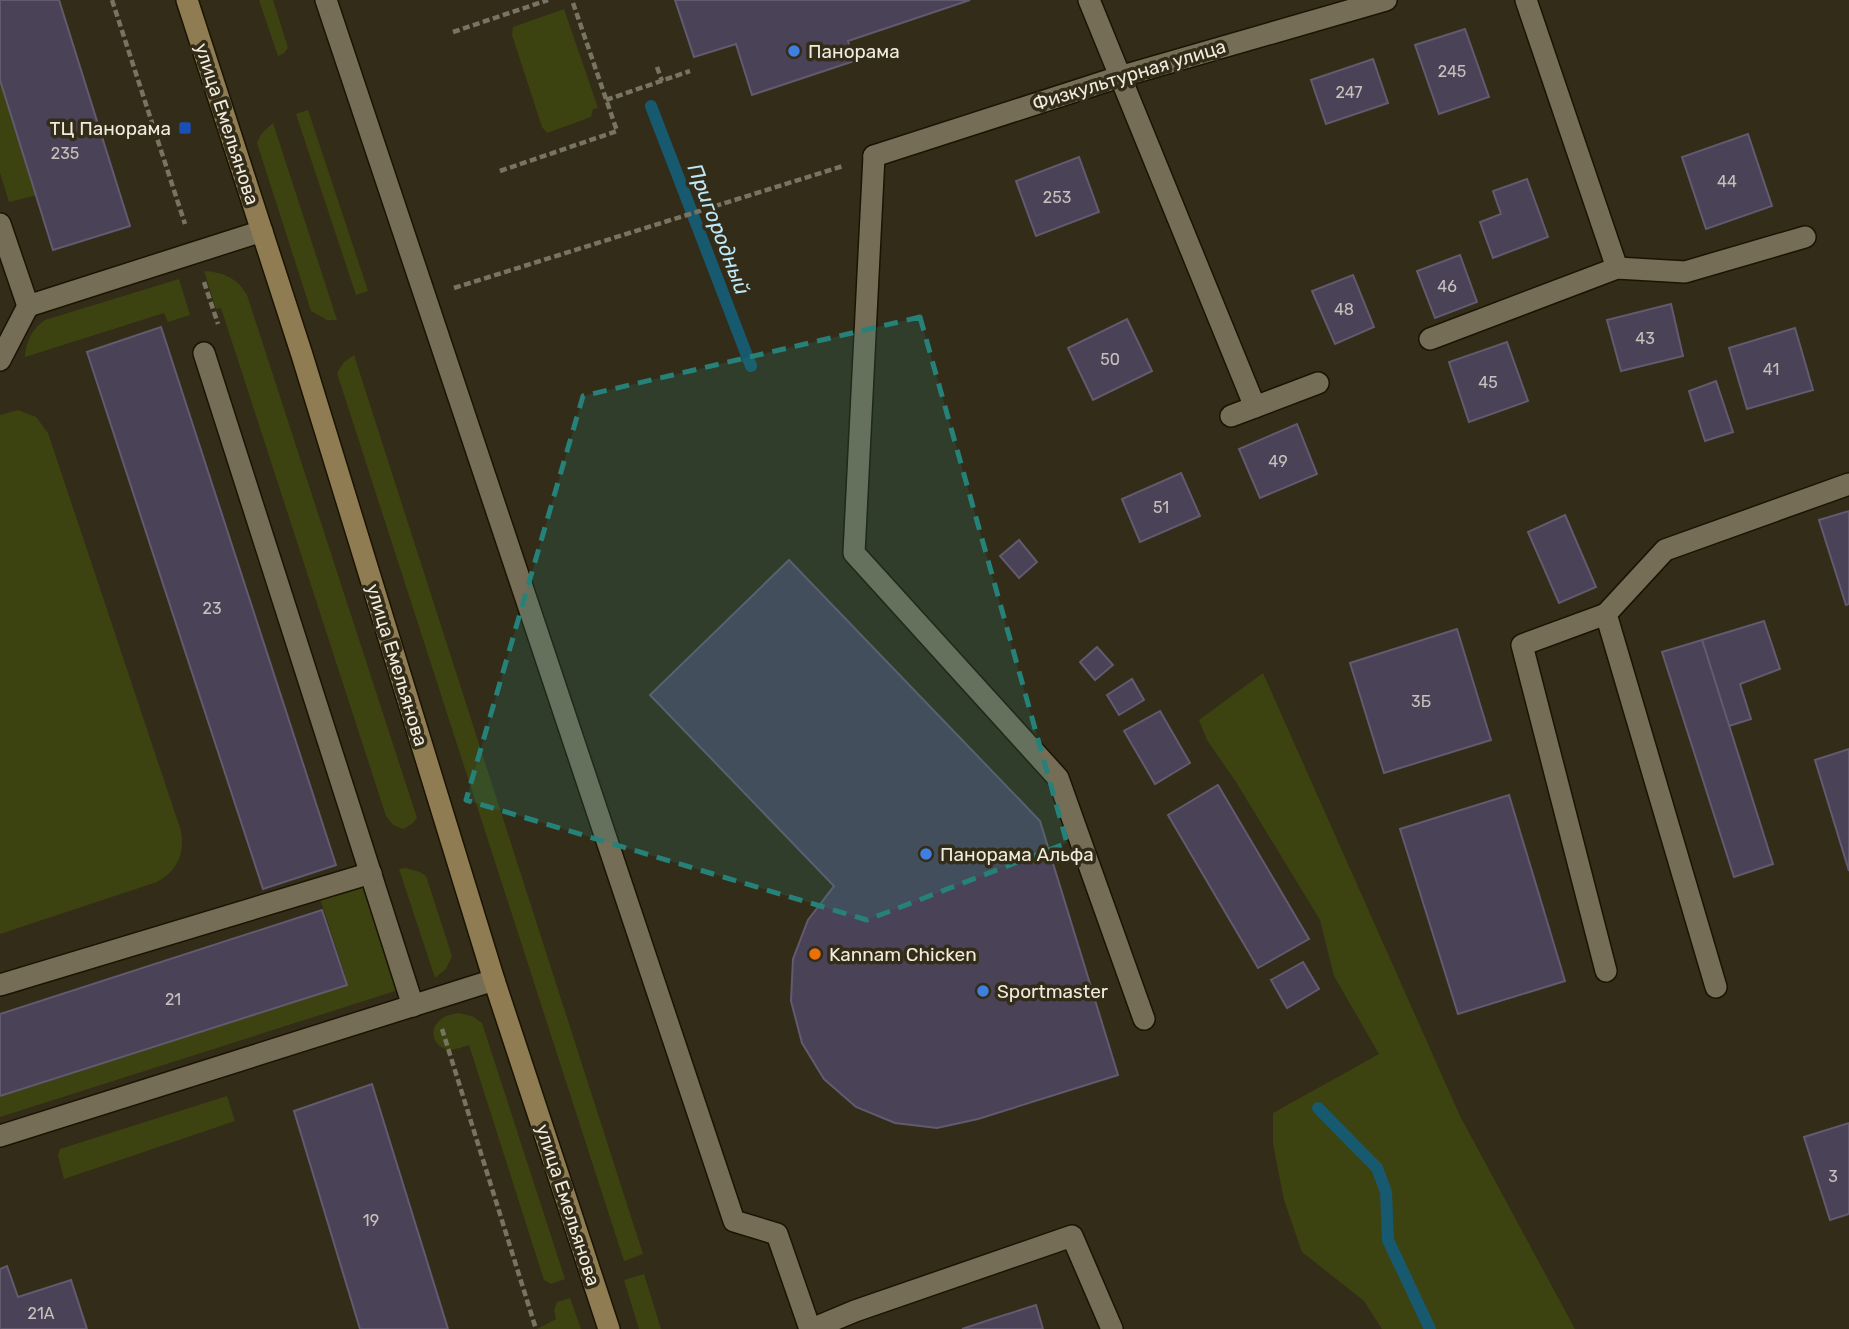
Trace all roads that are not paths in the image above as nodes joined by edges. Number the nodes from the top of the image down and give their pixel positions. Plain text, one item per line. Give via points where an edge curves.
1 (187, 0) edge
2 (327, 0) edge
3 (1089, 0) edge
4 (1386, 0) edge
5 (1526, 0) edge
6 (1119, 76) junction
7 (0, 224) edge
8 (262, 231) junction
9 (1805, 237) dead end
10 (1617, 268) junction
11 (28, 306) junction
12 (1430, 339) dead end
13 (204, 353) dead end
14 (0, 360) edge
15 (1318, 383) dead end
16 (1255, 407) junction
17 (1231, 416) dead end
18 (1849, 484) edge
19 (1606, 614) junction
20 (371, 873) junction
21 (1606, 971) dead end
22 (494, 981) junction
23 (0, 985) edge
24 (1716, 987) dead end
25 (423, 1003) junction
26 (1144, 1019) dead end
27 (0, 1136) edge
28 (609, 1329) edge
29 (811, 1329) edge
30 (1112, 1329) edge

1 - 8 main road, улица Емельянова
2 - 29 street via 734,1221 776,1234
3 - 6 street
4 - 6 street, Физкультурная улица
5 - 10 street
6 - 16 street
6 - 26 street, Физкультурная улица via 874,156 854,553 1058,778
7 - 11 street
8 - 11 street
8 - 22 main road, улица Емельянова
9 - 10 street via 1685,272
10 - 12 street
11 - 14 street
13 - 20 street
15 - 16 street
16 - 17 street
18 - 19 street via 1665,550
19 - 21 street via 1522,645
19 - 24 street
20 - 23 street
20 - 25 street
22 - 25 street
22 - 28 main road, улица Емельянова
25 - 27 street
29 - 30 street via 1072,1236

